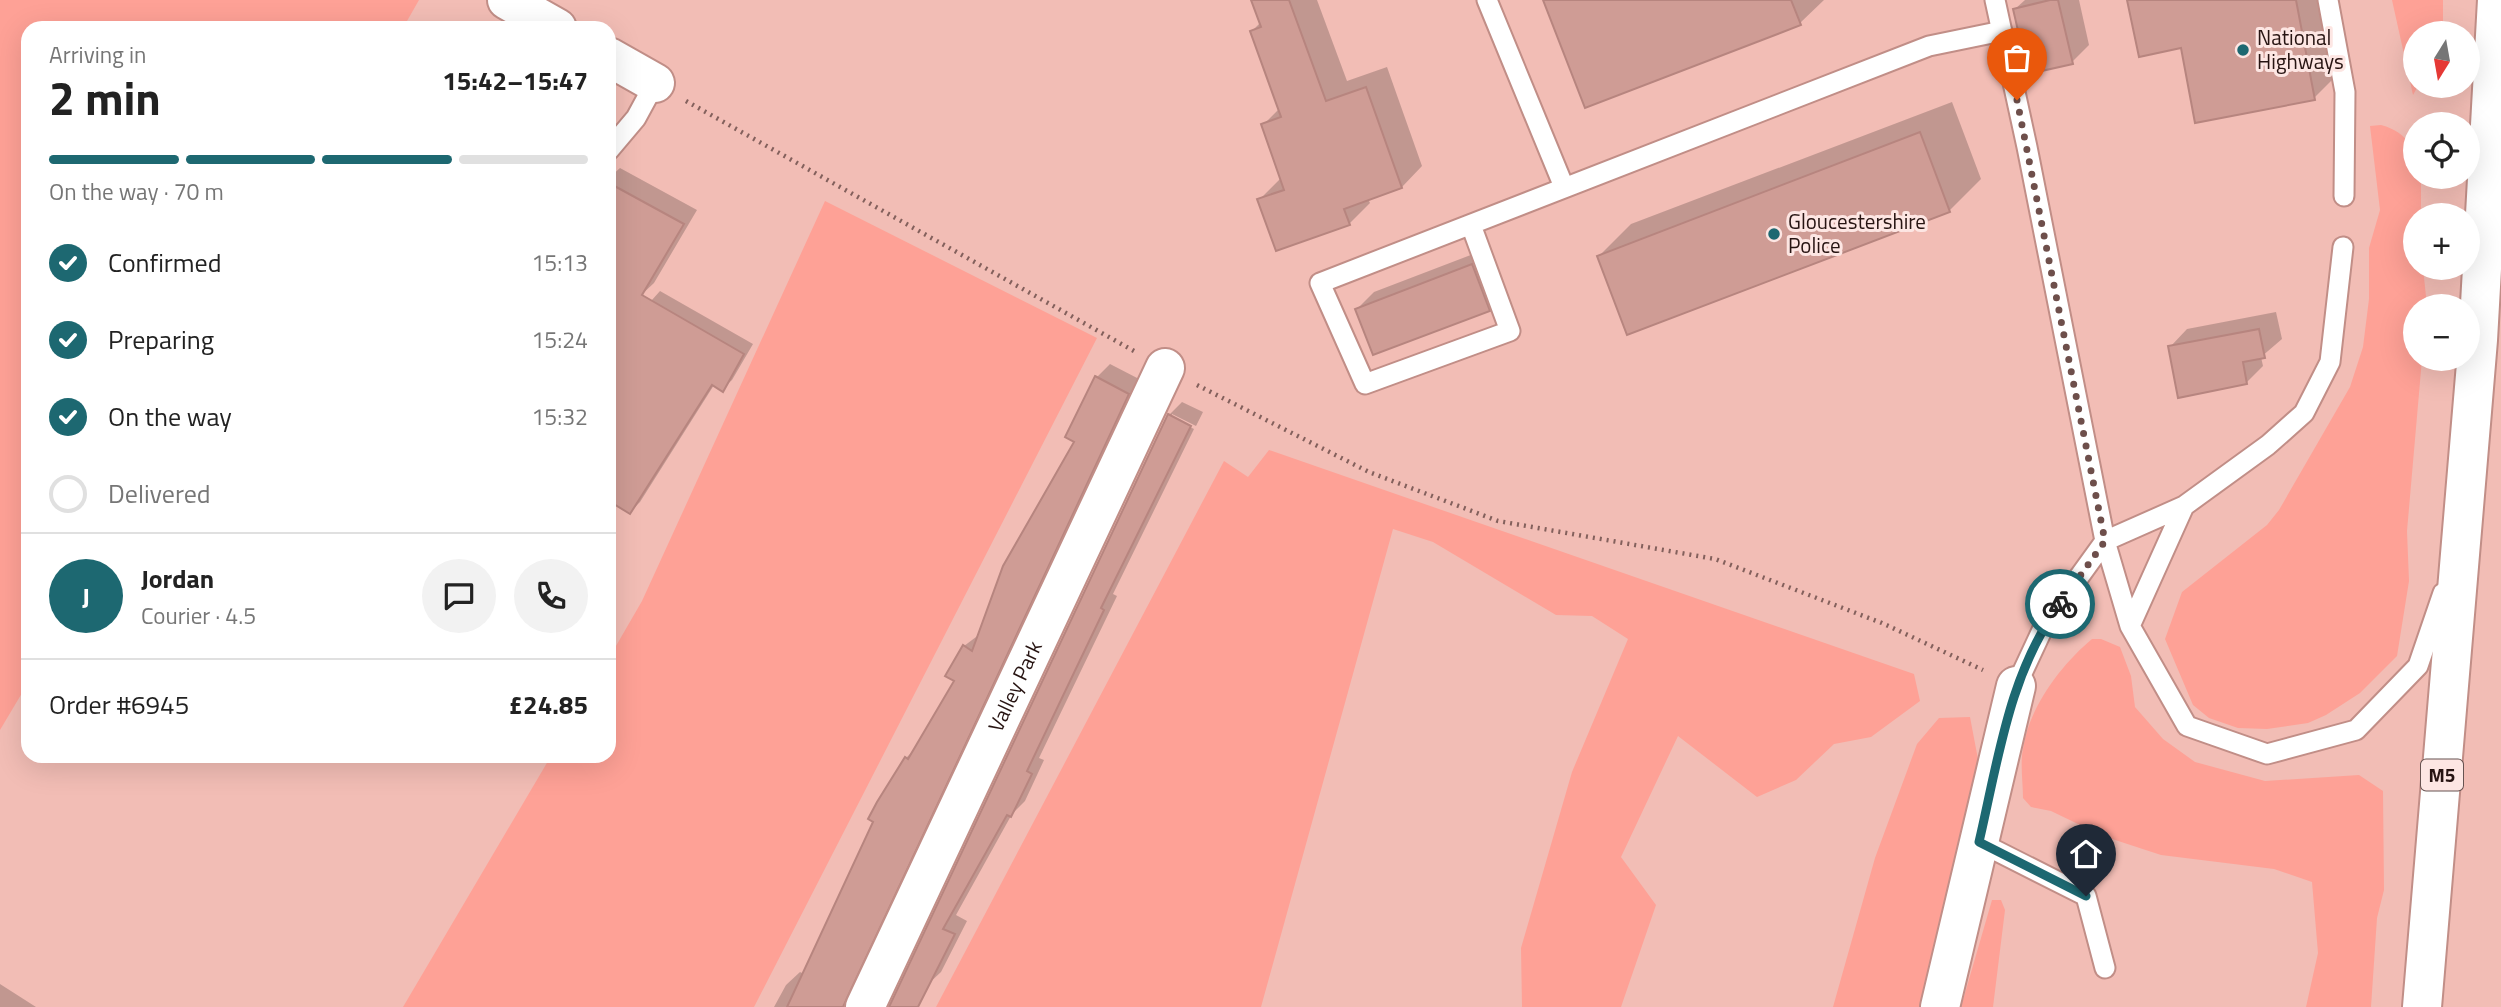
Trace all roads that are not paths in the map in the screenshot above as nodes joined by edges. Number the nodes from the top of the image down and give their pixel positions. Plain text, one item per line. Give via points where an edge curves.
1 (507, 0) edge
2 (1487, 0) edge
3 (1995, 0) edge
4 (2328, 0) edge
5 (2497, 0) edge
6 (544, 21) edge
7 (2002, 31) junction
8 (616, 61) edge
9 (655, 83) joint
10 (616, 142) edge
11 (1564, 187) junction
12 (2344, 196) dead end
13 (1471, 225) junction
14 (2343, 247) dead end
15 (1165, 368) road end
16 (2184, 506) junction
17 (2105, 541) junction
18 (2461, 542) junction
19 (2130, 626) junction
20 (2016, 686) joint
21 (1979, 842) junction
22 (2105, 968) dead end
23 (865, 1007) edge
24 (1940, 1007) edge
25 (2421, 1007) edge

1 - 6 main road
2 - 11 lane
3 - 7 lane
4 - 12 lane via 2345,92
5 - 18 main road, M5 via 2478,341
7 - 11 lane via 1929,46
7 - 17 lane
8 - 9 main road
9 - 10 lane via 636,118
11 - 13 lane
13 - 13 lane via 1510,331 1365,384 1320,283
14 - 16 lane via 2330,362 2304,414
15 - 23 main road, Valley Park
16 - 17 lane
16 - 19 lane
17 - 19 lane
17 - 20 lane via 2045,624
18 - 19 lane via 2418,666 2356,730 2267,754 2187,726
18 - 25 main road, M5
20 - 21 main road
21 - 22 lane via 2086,896
21 - 24 main road

